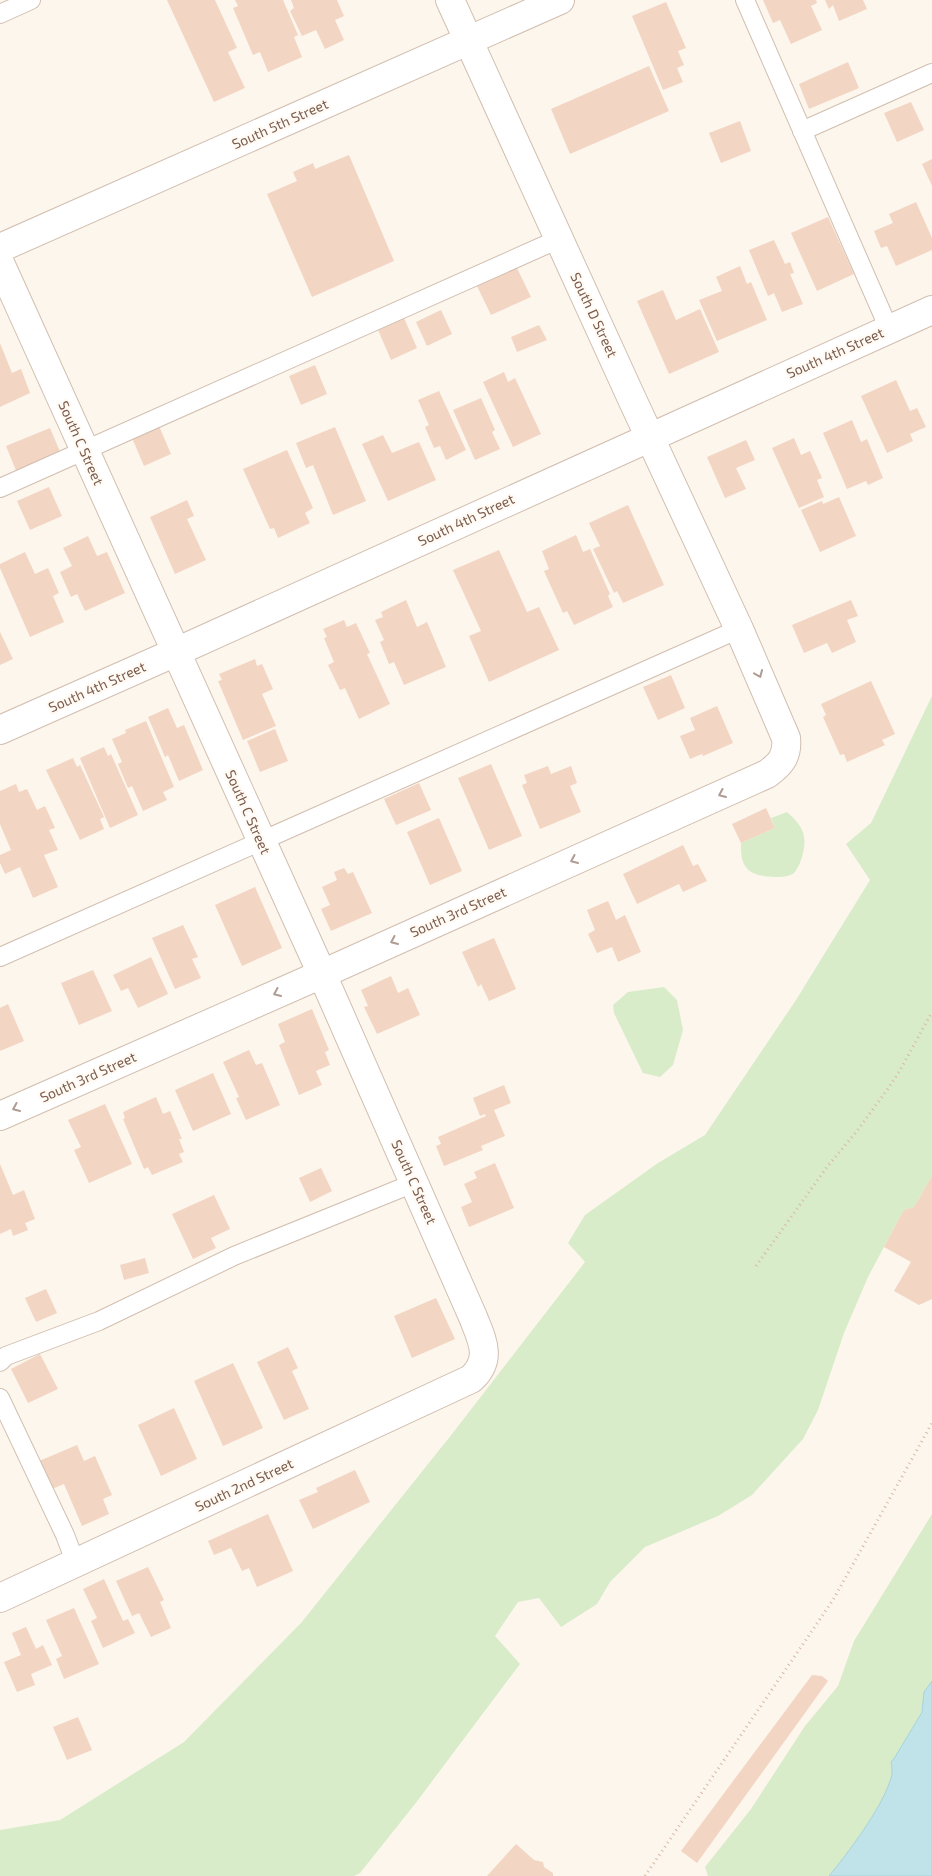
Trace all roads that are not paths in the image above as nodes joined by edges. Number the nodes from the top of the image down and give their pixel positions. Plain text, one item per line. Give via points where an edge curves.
1 (31, 0) edge
2 (450, 0) edge
3 (560, 0) edge
4 (745, 0) edge
5 (0, 14) edge
6 (469, 41) junction
7 (932, 73) edge
8 (802, 131) junction
9 (559, 239) junction
10 (0, 248) edge
11 (0, 264) edge
12 (932, 310) edge
13 (889, 329) junction
14 (650, 436) junction
15 (85, 451) junction
16 (0, 488) edge
17 (740, 629) junction
18 (176, 652) junction
19 (0, 730) edge
20 (262, 841) junction
21 (0, 957) edge
22 (322, 974) junction
23 (0, 1116) edge
24 (414, 1183) junction
25 (0, 1362) edge
26 (483, 1364) joint
27 (0, 1398) edge
28 (76, 1564) junction
29 (0, 1598) edge

1 - 5 lane
2 - 6 street, South D Street
3 - 6 street, South 5th Street
4 - 8 lane
6 - 9 street, South D Street
6 - 10 street, South 5th Street
7 - 8 lane
8 - 13 lane
9 - 14 street, South D Street
9 - 15 lane
11 - 15 street, South C Street
12 - 13 street, South 4th Street
13 - 14 street, South 4th Street
14 - 17 street, South D Street
14 - 18 street, South 4th Street
15 - 16 lane
15 - 18 street, South C Street
17 - 20 lane
17 -> 22 street, South 3rd Street via 786,738 784,758 777,767
18 - 19 street, South 4th Street
18 - 20 street, South C Street
20 - 21 lane
20 - 22 street, South C Street
22 -> 23 street, South 3rd Street
22 - 24 street, South C Street
24 - 25 lane via 234,1256 99,1321 6,1356
24 - 26 street, South C Street via 473,1317 484,1346
26 - 28 street, South 2nd Street via 471,1379
27 - 28 lane
28 - 29 street, South 2nd Street

